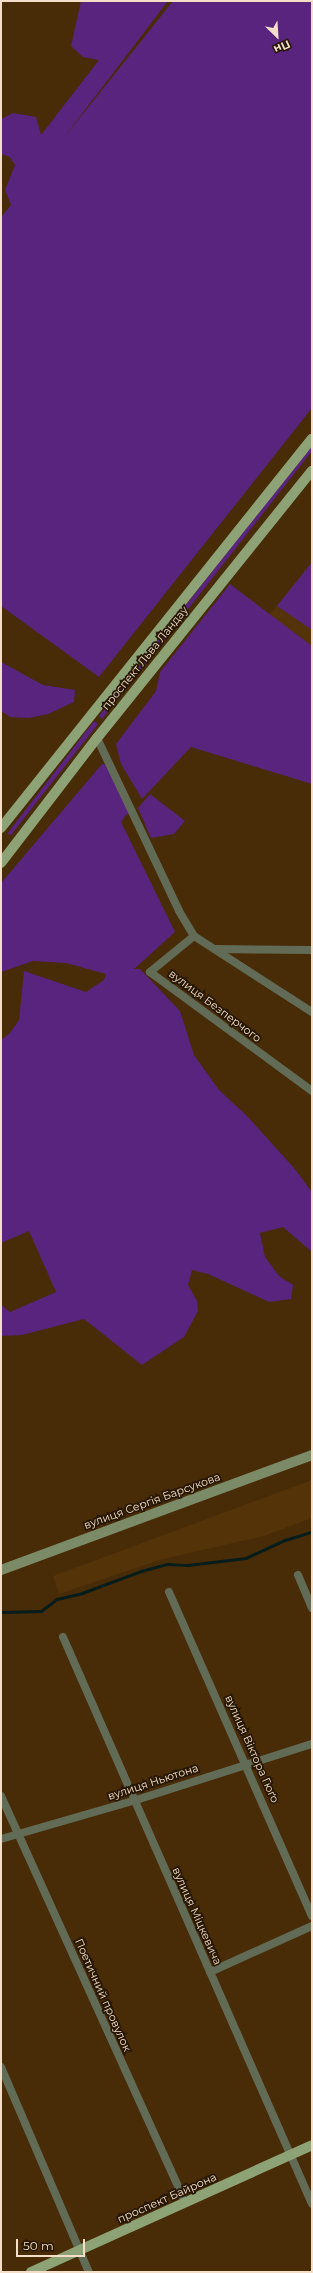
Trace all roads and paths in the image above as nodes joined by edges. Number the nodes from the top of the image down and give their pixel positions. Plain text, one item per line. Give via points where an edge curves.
1 (312, 439) edge
2 (312, 471) edge
3 (97, 738) junction
4 (1, 828) edge
5 (1, 863) edge
6 (194, 936) junction
7 (214, 949) junction
8 (312, 950) edge
9 (312, 1012) edge
10 (312, 1091) edge
11 (312, 1455) edge
12 (1, 1570) edge
13 (298, 1575) dead end
14 (169, 1592) dead end
15 (312, 1608) edge
16 (63, 1637) dead end
17 (312, 1744) edge
18 (247, 1763) junction
19 (1, 1796) edge
20 (133, 1801) junction
21 (18, 1833) junction
22 (1, 1839) edge
23 (312, 1916) edge
24 (312, 1926) edge
25 (210, 1972) junction
26 (1, 2067) edge
27 (312, 2146) edge
28 (290, 2155) junction
29 (185, 2202) junction
30 (312, 2204) edge
31 (80, 2250) junction
32 (31, 2272) edge
33 (89, 2272) edge

1 - 4 main road, проспект Льва Ландау
2 - 3 main road, проспект Льва Ландау
3 - 5 main road, проспект Льва Ландау
3 - 6 street via 161,876
6 - 7 street
6 - 10 street, вулиця Безперчого via 150,972
7 - 8 street
7 - 9 street
11 - 12 main road, вулиця Сергія Барсукова
13 - 15 street
14 - 18 street, вулиця Віктора Гюґо
16 - 20 street, вулиця Міцкевича
17 - 18 street, вулиця Ньютона
18 - 20 street, вулиця Ньютона
18 - 23 street, вулиця Віктора Гюґо
19 - 21 street, Поетичний провулок
20 - 21 street, вулиця Ньютона
20 - 25 street, вулиця Міцкевича
21 - 22 street, вулиця Ньютона
21 - 29 street, Поетичний провулок
24 - 25 street
25 - 28 street, вулиця Міцкевича
26 - 31 street
27 - 28 main road, проспект Байрона
28 - 29 main road, проспект Байрона
28 - 30 street, вулиця Міцкевича
29 - 31 main road, проспект Байрона
31 - 32 main road, проспект Байрона
31 - 33 street

